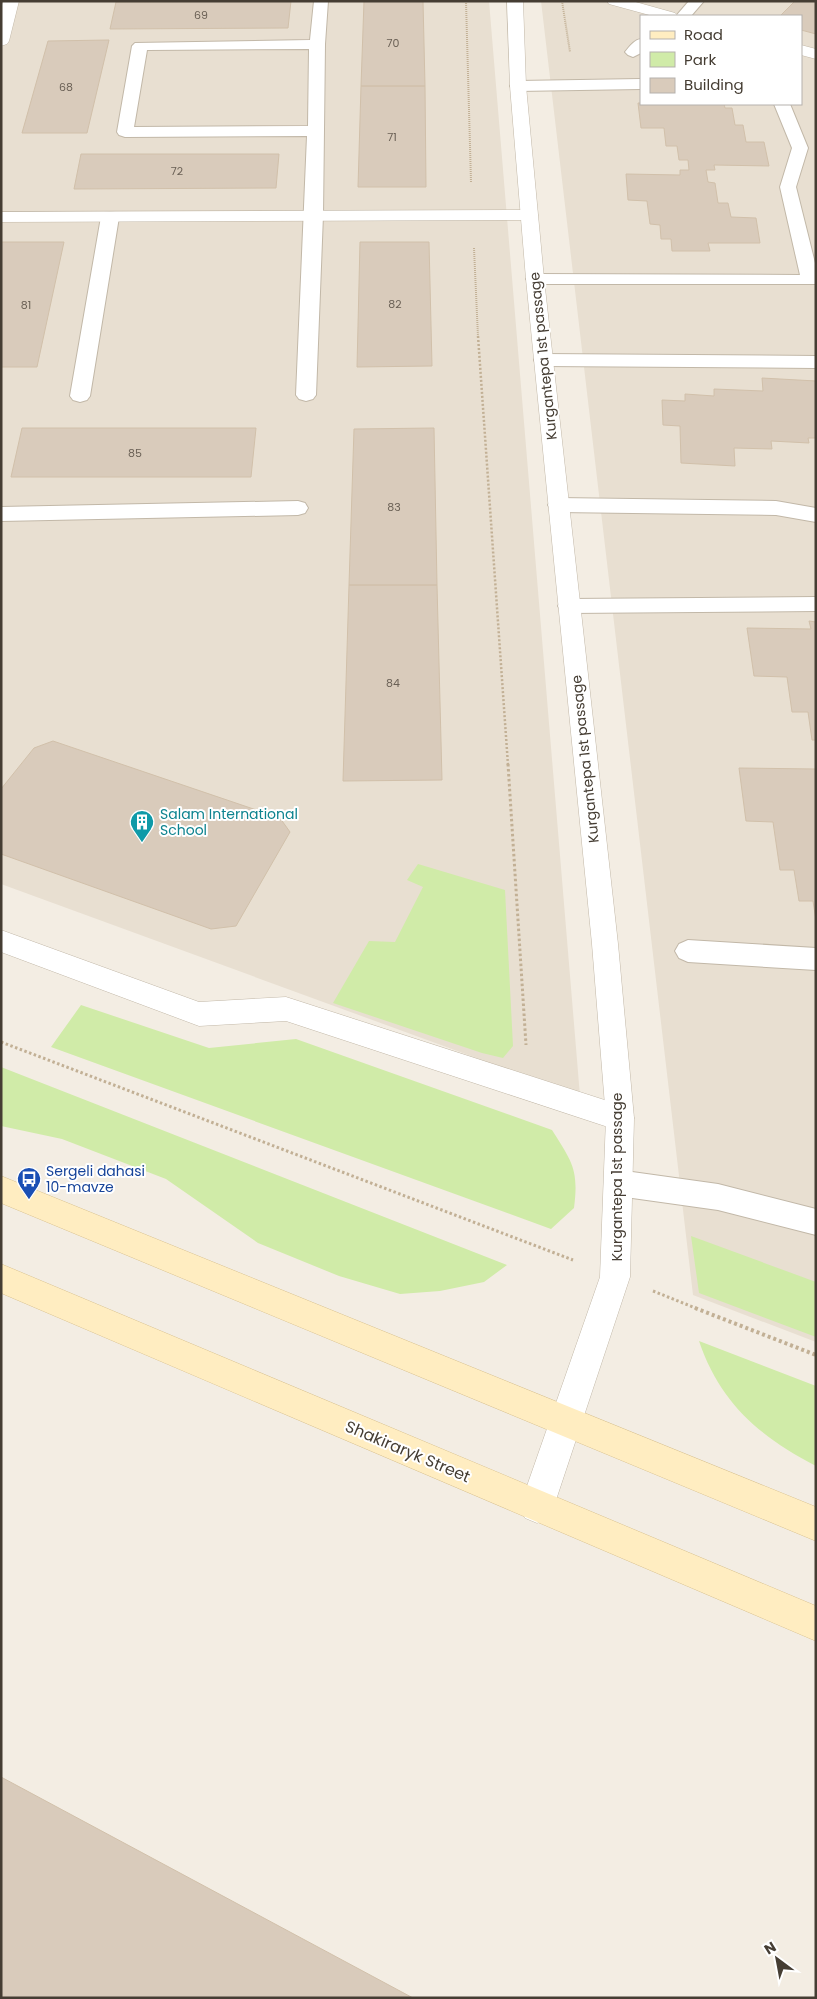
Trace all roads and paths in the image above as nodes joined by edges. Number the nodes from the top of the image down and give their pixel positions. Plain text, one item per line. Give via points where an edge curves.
1 (11, 1) edge
2 (321, 1) edge
3 (466, 1) edge
4 (515, 1) edge
5 (562, 1) edge
6 (614, 1) edge
7 (698, 1) edge
8 (664, 15) edge
9 (684, 15) edge
10 (1, 41) edge
11 (317, 44) junction
12 (802, 50) edge
13 (816, 54) edge
14 (640, 84) edge
15 (575, 85) junction
16 (518, 86) junction
17 (782, 105) edge
18 (316, 130) junction
19 (314, 215) junction
20 (472, 215) junction
21 (529, 215) junction
22 (1, 217) edge
23 (110, 217) junction
24 (535, 279) junction
25 (813, 280) edge
26 (543, 360) junction
27 (816, 362) edge
28 (306, 395) dead end
29 (80, 396) dead end
30 (558, 505) junction
31 (298, 508) dead end
32 (1, 514) edge
33 (816, 515) edge
34 (816, 604) edge
35 (569, 606) junction
36 (1, 941) edge
37 (688, 951) dead end
38 (816, 959) edge
39 (1, 1042) edge
40 (528, 1088) junction
41 (620, 1118) junction
42 (618, 1183) junction
43 (1, 1189) edge
44 (816, 1222) edge
45 (616, 1277) junction
46 (1, 1278) edge
47 (816, 1356) edge
48 (566, 1421) junction
49 (537, 1506) junction
50 (816, 1524) edge
51 (816, 1624) edge

1 - 10 street
2 - 11 lane
3 - 20 path
4 - 16 street, Kurgantepa 1st passage
5 - 15 path
6 - 8 street
7 - 9 lane
11 - 18 lane
11 - 18 lane via 140,46 125,132
12 - 13 street
14 - 15 lane
15 - 16 lane
16 - 21 street, Kurgantepa 1st passage
17 - 25 lane via 800,148 788,187
18 - 19 lane
19 - 20 street
19 - 23 street
19 - 28 lane
20 - 21 street
20 - 40 path via 480,397 516,870
21 - 24 street, Kurgantepa 1st passage
22 - 23 street
23 - 29 lane
24 - 25 lane
24 - 26 street, Kurgantepa 1st passage
26 - 27 lane
26 - 30 street, Kurgantepa 1st passage
30 - 33 lane via 776,508
30 - 35 street, Kurgantepa 1st passage
31 - 32 lane
34 - 35 lane
35 - 41 street, Kurgantepa 1st passage
36 - 40 street via 199,1014 286,1009
37 - 38 lane
39 - 45 path
40 - 41 street
41 - 42 street, Kurgantepa 1st passage
42 - 44 lane via 718,1197
42 - 45 street, Kurgantepa 1st passage
43 - 48 main road
45 - 47 path
45 - 48 street, Kurgantepa 1st passage
46 - 49 main road, Shakiraryk Street
48 - 49 street, Kurgantepa 1st passage
48 - 50 main road
49 - 51 main road, Shakiraryk Street

